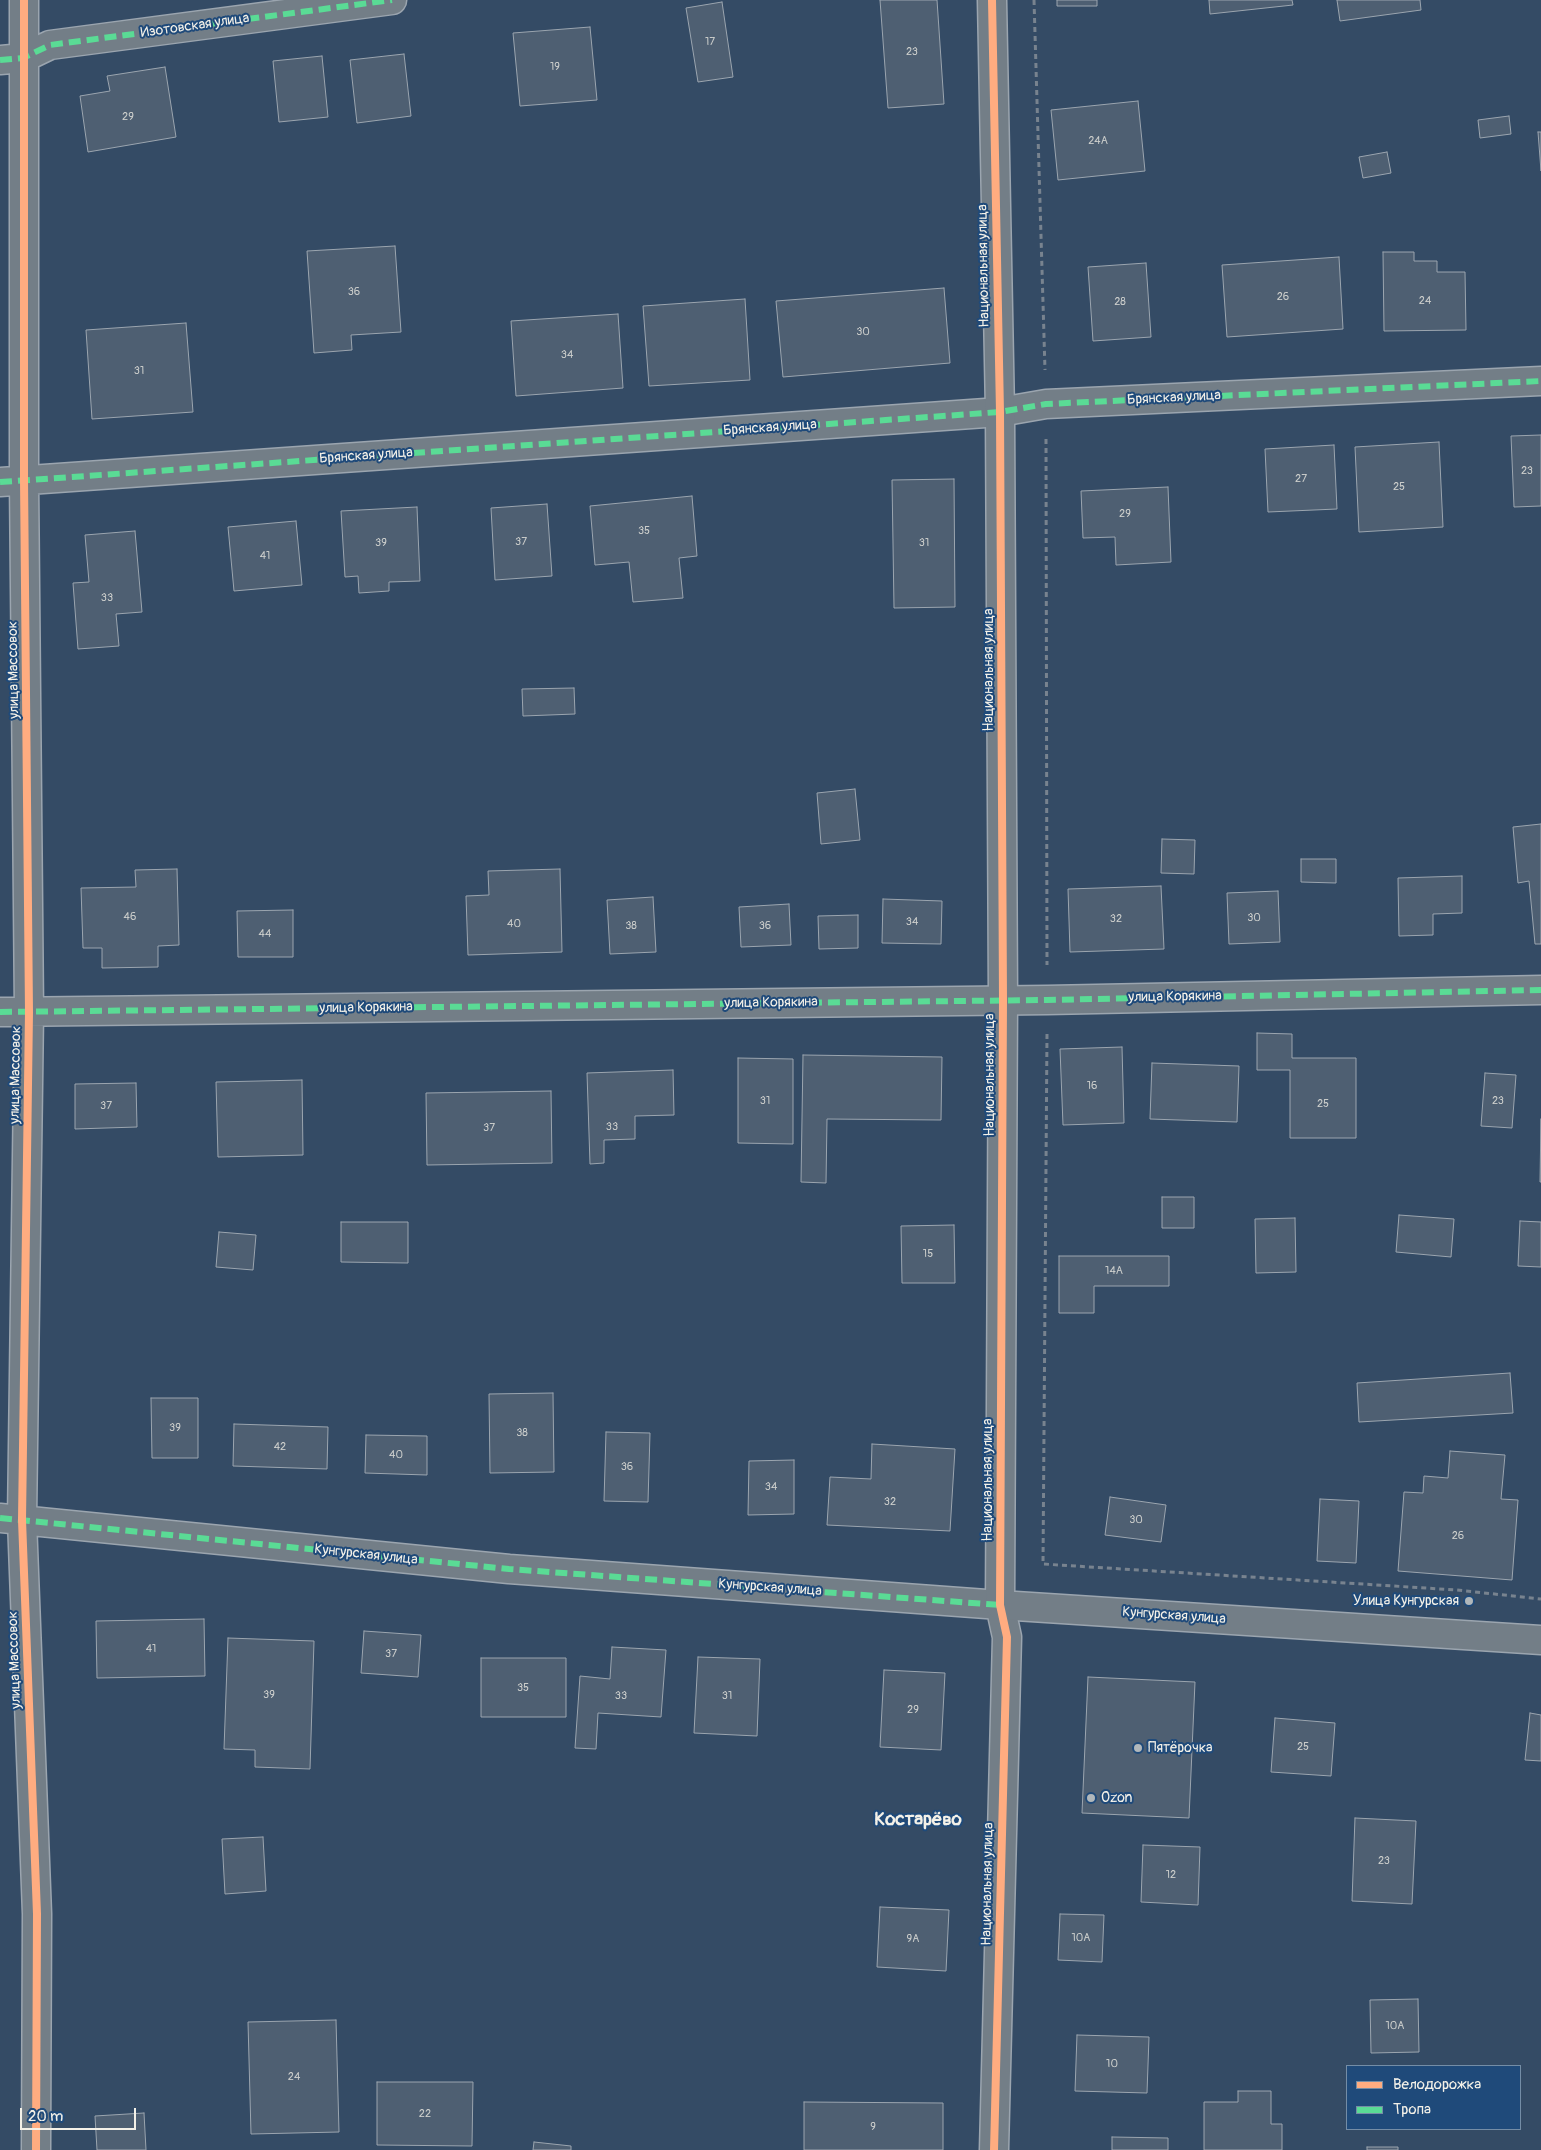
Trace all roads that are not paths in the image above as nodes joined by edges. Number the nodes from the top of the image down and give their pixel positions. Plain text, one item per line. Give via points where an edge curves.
1 (24, 0) edge
2 (392, 0) edge
3 (992, 0) edge
4 (12, 59) edge
5 (1541, 381) edge
6 (1000, 412) junction
7 (12, 481) edge
8 (1541, 990) edge
9 (1003, 1000) junction
10 (0, 1012) edge
11 (29, 1012) junction
12 (11, 1519) edge
13 (1000, 1604) junction
14 (1541, 1640) edge
15 (36, 2150) edge
16 (994, 2150) edge

1 - 4 street, улица Массовок
2 - 4 street, Изотовская улица via 50,45
3 - 6 street, Национальная улица
4 - 7 street, улица Массовок
5 - 6 street, Брянская улица via 1046,404
6 - 7 street, Брянская улица
6 - 9 street, Национальная улица
7 - 11 street, улица Массовок
8 - 9 street, улица Корякина
9 - 11 street, улица Корякина
9 - 13 street, Национальная улица
10 - 11 street, улица Корякина
11 - 12 street, улица Массовок
12 - 13 street, Кунгурская улица via 509,1569
12 - 15 street, улица Массовок via 37,1914
13 - 14 street, Кунгурская улица
13 - 16 street, Национальная улица via 1007,1637

